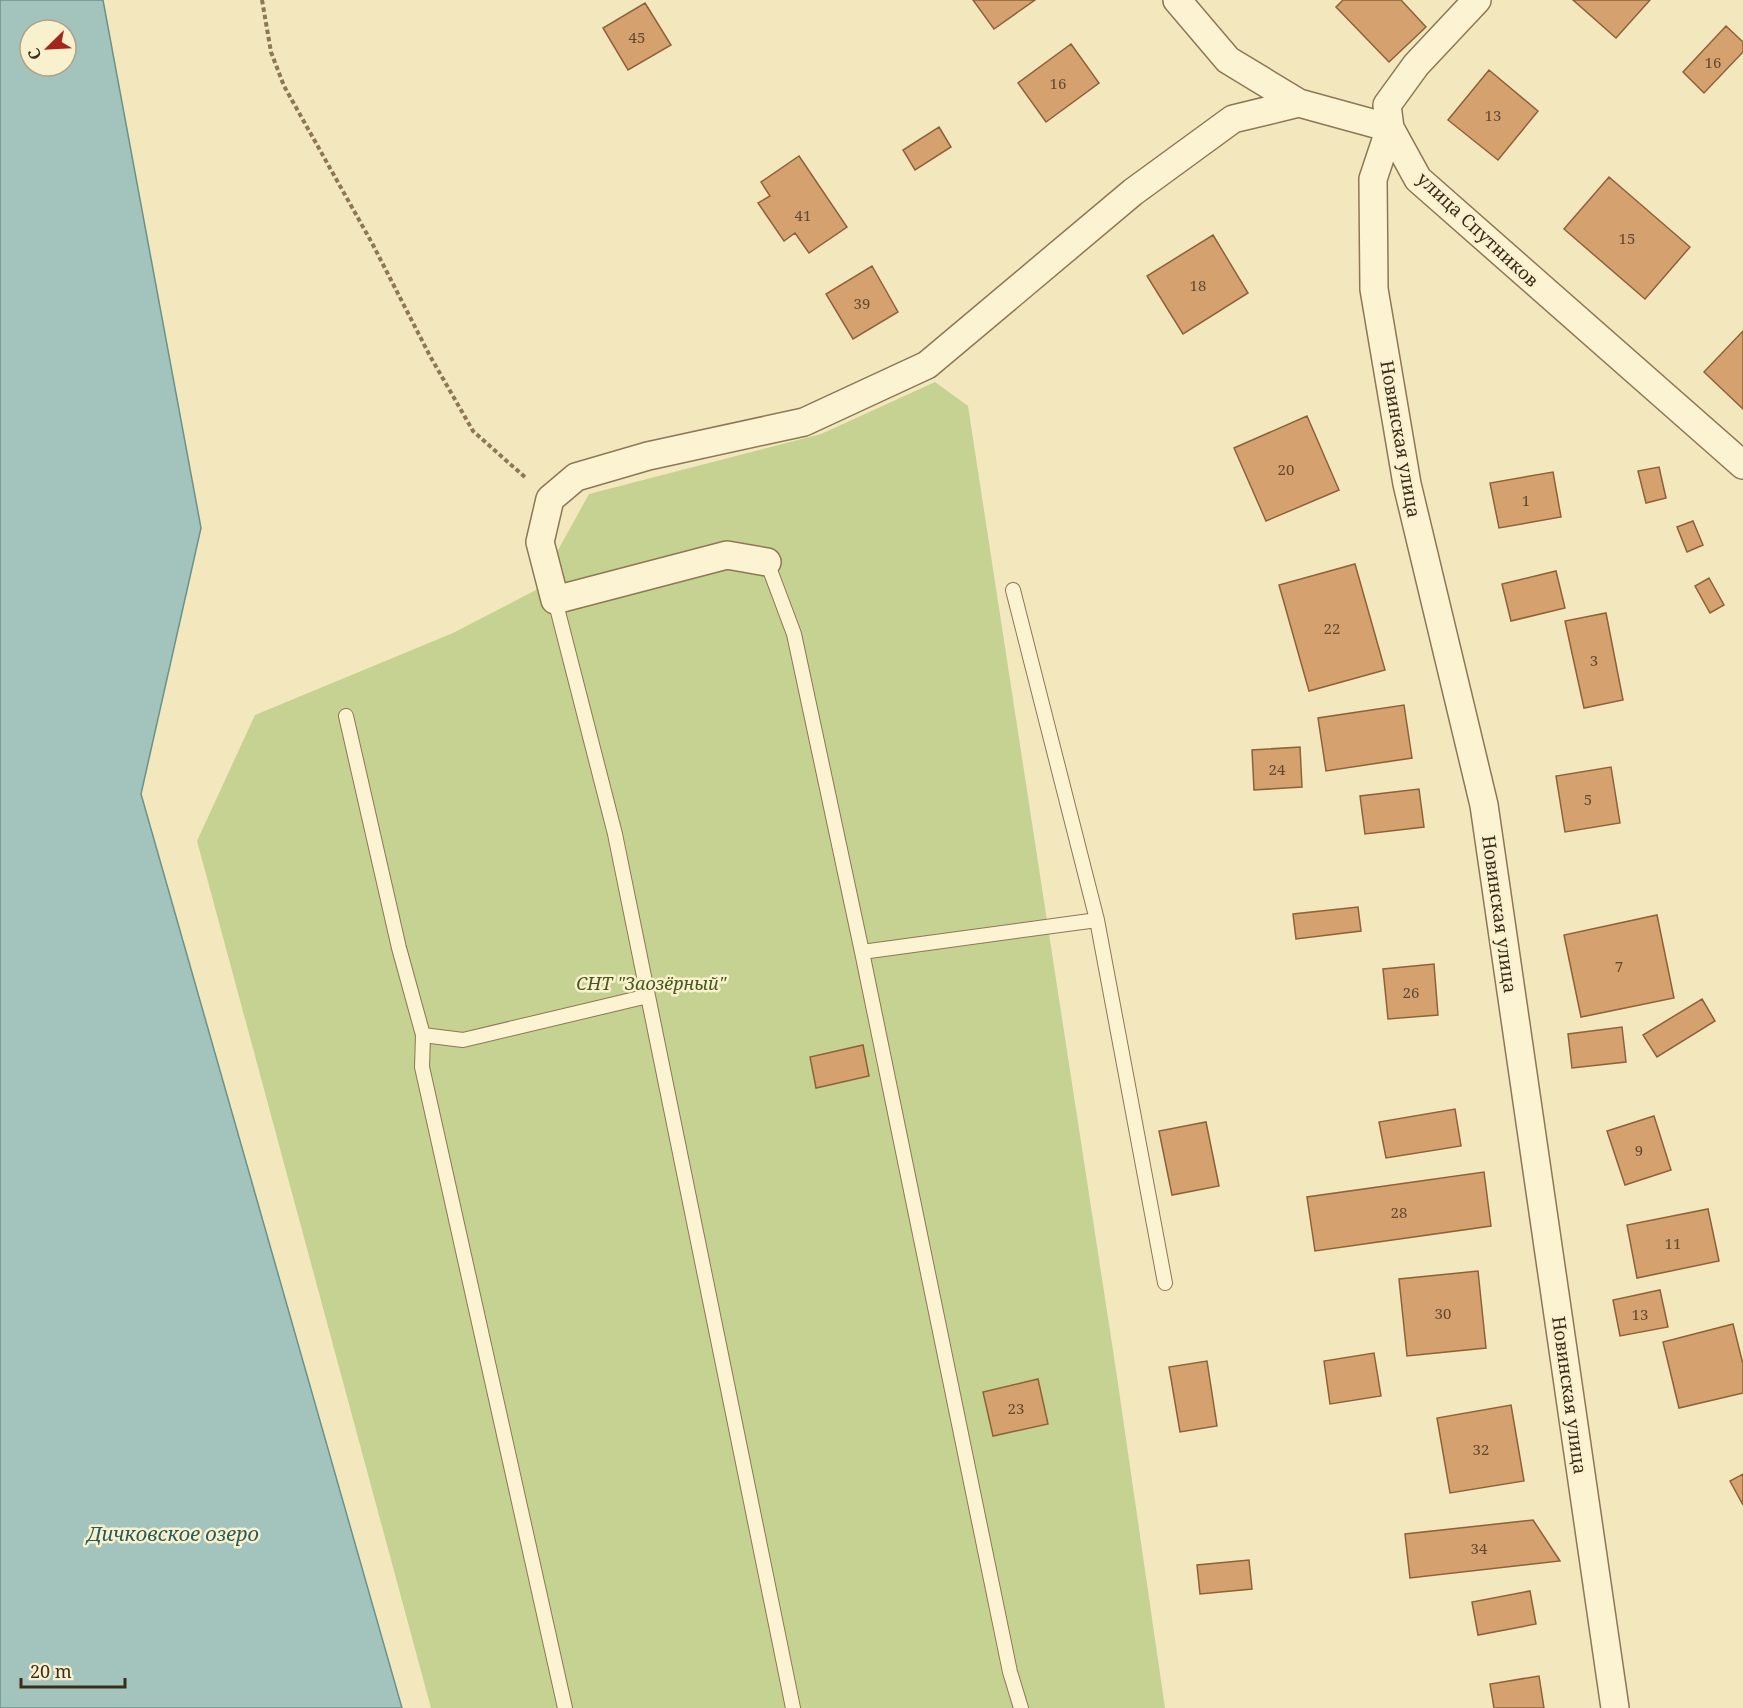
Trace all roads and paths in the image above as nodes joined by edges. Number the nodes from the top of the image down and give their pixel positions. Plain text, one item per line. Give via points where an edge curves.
1 (262, 0) edge
2 (1178, 0) edge
3 (1477, 0) edge
4 (1299, 103) junction
5 (1389, 128) junction
6 (1743, 465) edge
7 (550, 499) junction
8 (767, 562) joint
9 (1013, 590) dead end
10 (555, 600) junction
11 (346, 716) dead end
12 (1096, 920) junction
13 (862, 952) junction
14 (648, 996) junction
15 (423, 1035) junction
16 (1165, 1283) dead end
17 (565, 1708) edge
18 (793, 1708) edge
19 (1021, 1708) edge
20 (1616, 1708) edge

1 - 7 path via 271,52 284,87 473,431
2 - 4 street via 1228,60
3 - 5 street, Новинская улица via 1416,65 1387,105
4 - 5 street
4 - 7 street via 1233,119 1133,192 927,365 804,422 648,456 576,477
5 - 6 street, улица Спутников via 1418,179
5 - 20 street, Новинская улица via 1373,179 1374,289 1407,484 1484,805
7 - 10 street via 540,542
8 - 10 street via 727,555
8 - 13 lane via 794,634
9 - 12 lane
10 - 14 lane via 615,834
11 - 15 lane
12 - 13 lane
12 - 16 lane
13 - 19 lane via 1010,1672
14 - 15 lane via 463,1040
14 - 18 lane
15 - 17 lane via 422,1066

